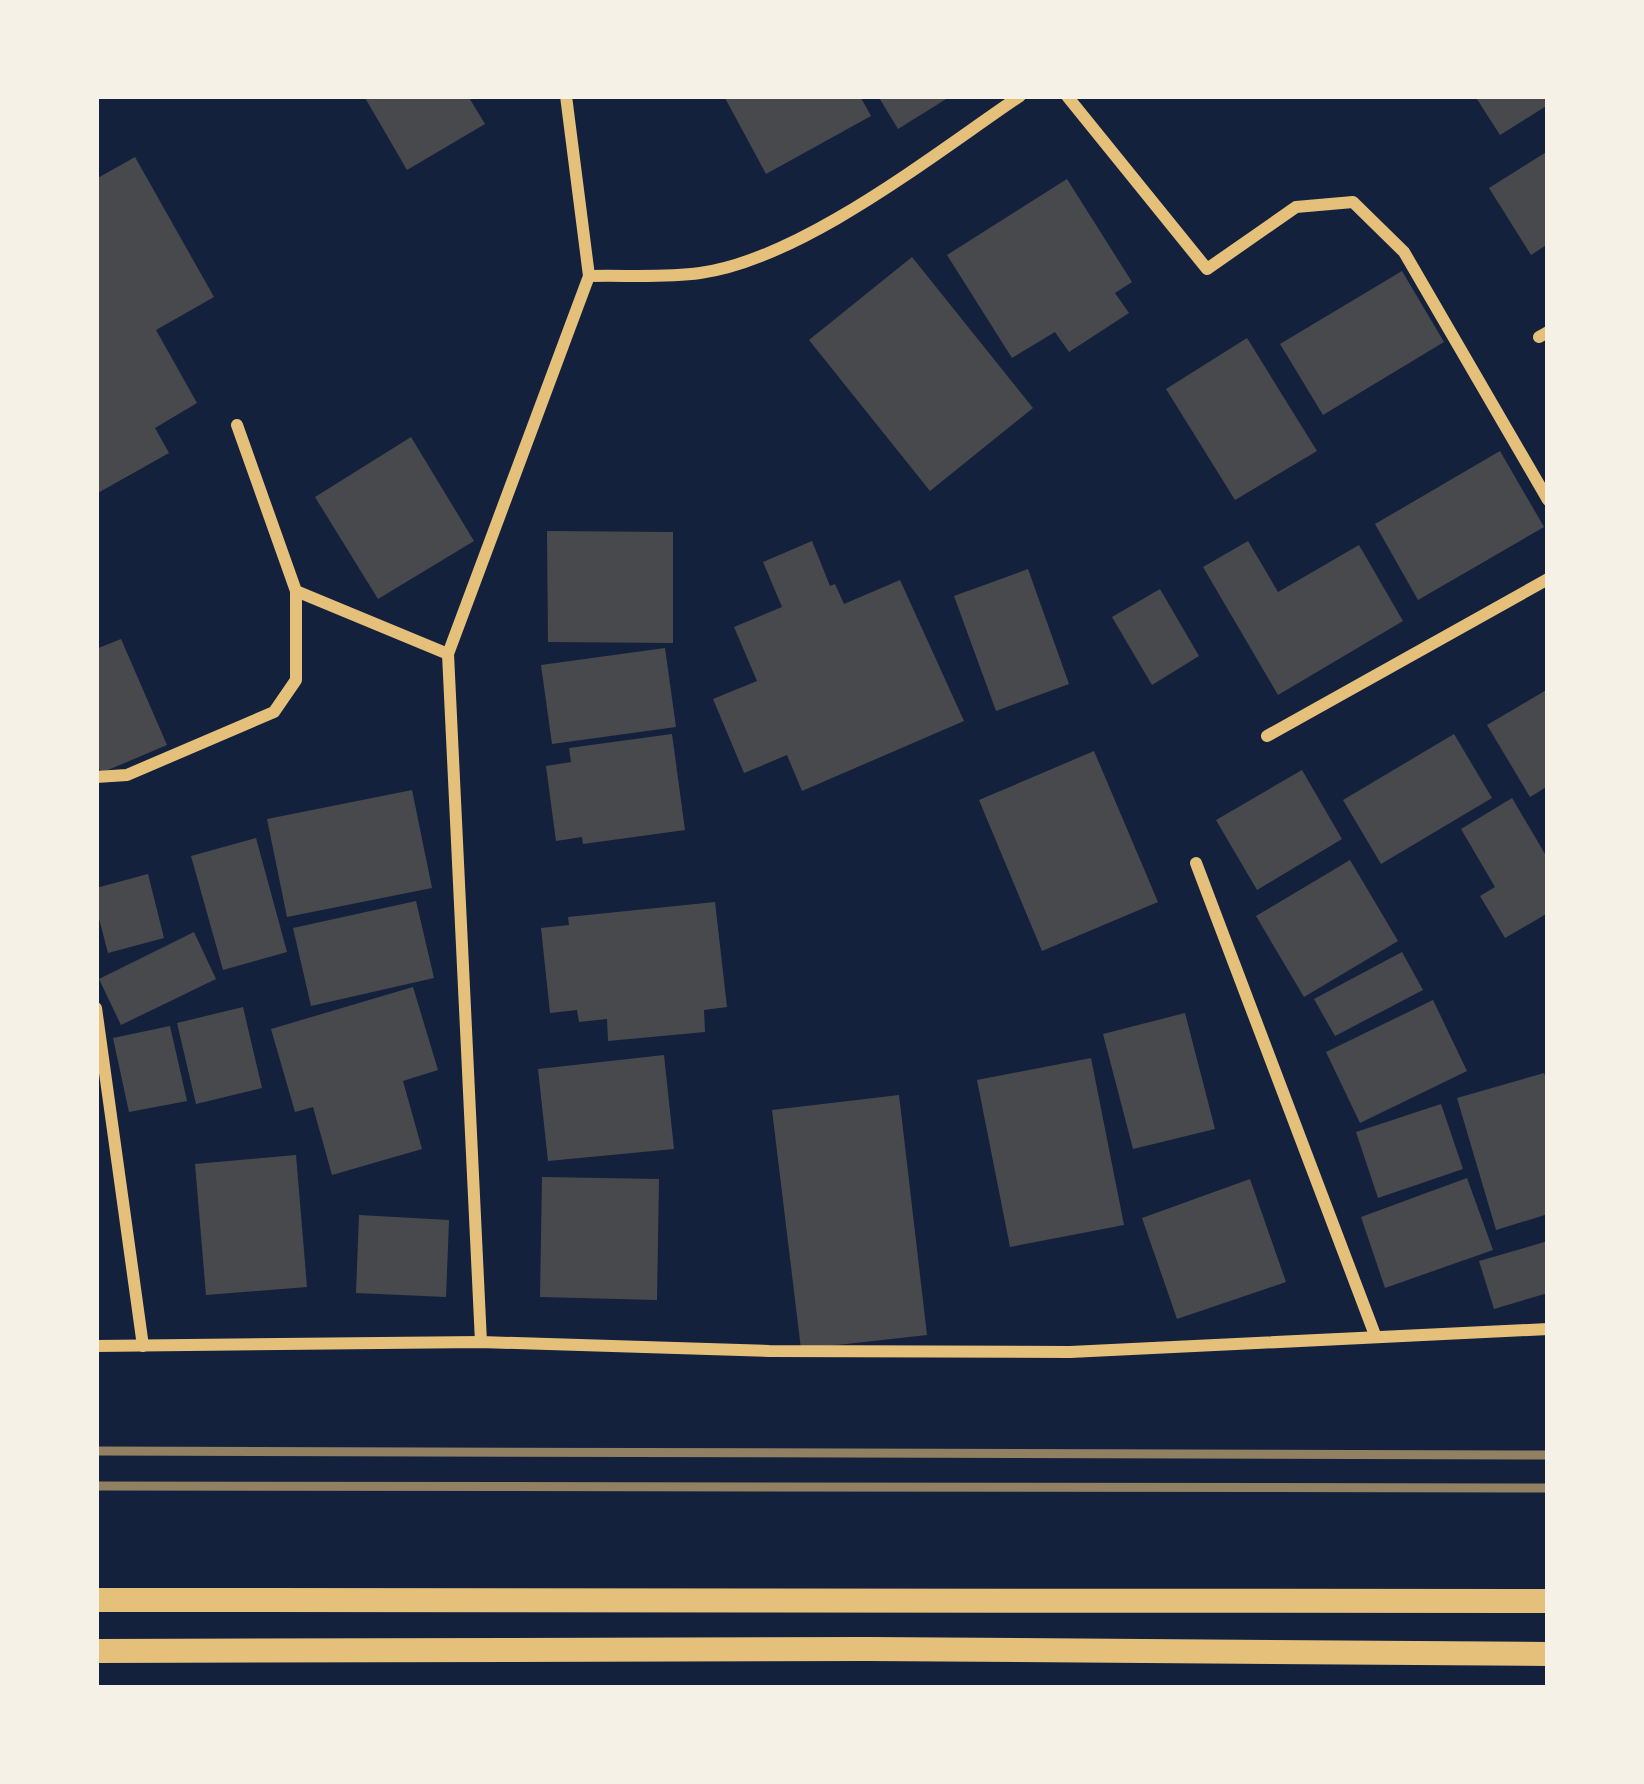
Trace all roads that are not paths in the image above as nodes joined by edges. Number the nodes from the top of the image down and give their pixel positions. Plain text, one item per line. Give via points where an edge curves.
1 (566, 96) edge
2 (1020, 96) edge
3 (1067, 96) edge
4 (590, 276) junction
5 (237, 425) dead end
6 (1548, 500) edge
7 (1548, 579) edge
8 (296, 591) junction
9 (448, 654) junction
10 (1268, 736) dead end
11 (96, 777) edge
12 (1196, 863) dead end
13 (96, 1008) edge
14 (1548, 1329) edge
15 (1375, 1335) junction
16 (481, 1342) junction
17 (96, 1346) edge
18 (143, 1346) junction
19 (96, 1600) edge
20 (1548, 1601) edge
21 (96, 1651) edge
22 (1548, 1654) edge

1 - 4 street
2 - 4 street via 779,252 700,273
3 - 6 street via 1207,269 1296,207 1353,202 1405,252
4 - 9 street
5 - 8 street
7 - 10 street
8 - 9 street
8 - 11 street via 296,680 274,712 128,775
9 - 16 street
12 - 15 street
13 - 18 street
14 - 15 street
15 - 16 street via 1070,1352
16 - 18 street
17 - 18 street
19 - 20 main road
21 - 22 main road

